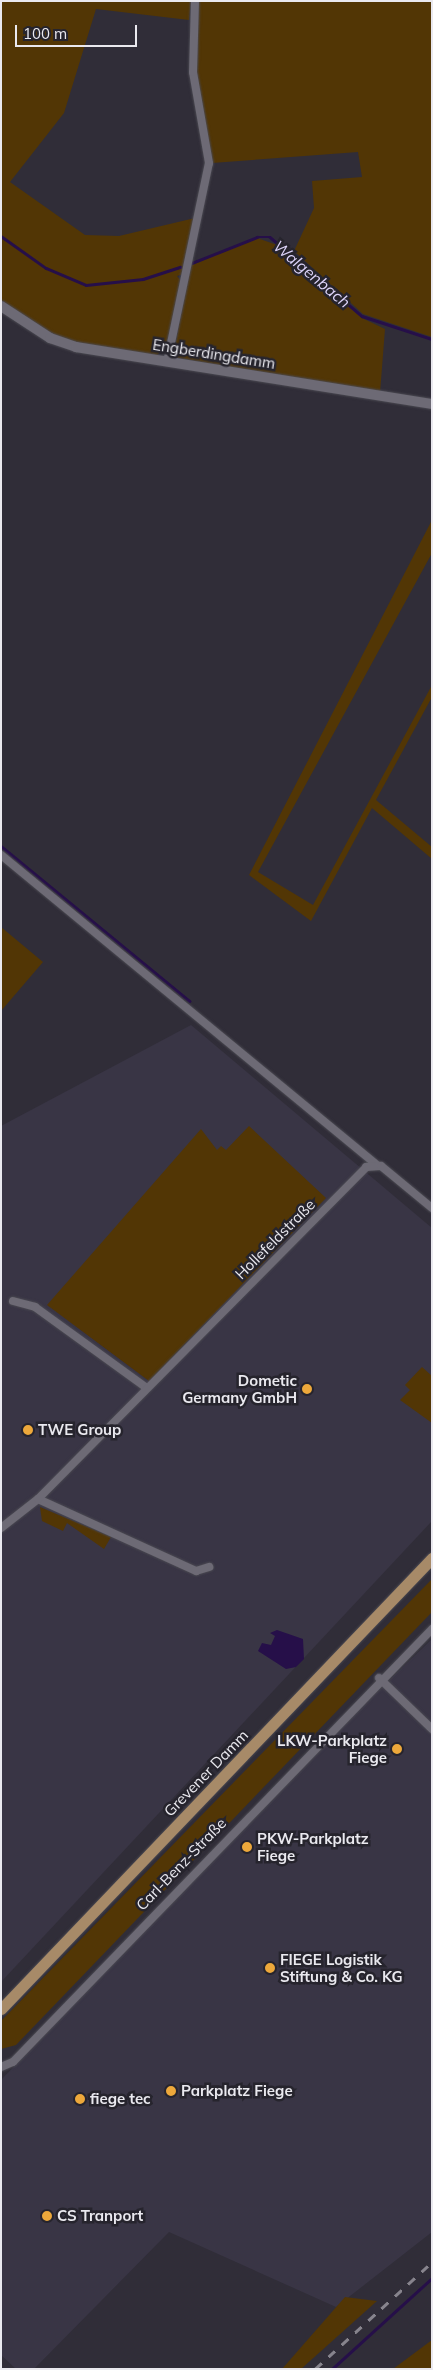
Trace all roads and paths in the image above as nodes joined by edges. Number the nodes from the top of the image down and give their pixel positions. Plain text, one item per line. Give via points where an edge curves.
1 (195, 1) edge
2 (1, 306) edge
3 (167, 362) junction
4 (432, 404) edge
5 (1, 855) edge
6 (377, 1165) junction
7 (432, 1208) edge
8 (13, 1300) dead end
9 (147, 1388) junction
10 (38, 1500) junction
11 (1, 1528) edge
12 (432, 1558) edge
13 (209, 1567) dead end
14 (432, 1629) edge
15 (379, 1678) junction
16 (432, 1729) edge
17 (1, 2009) edge
18 (1, 2067) edge

1 - 3 street via 193,72 208,163
2 - 3 street, Engberdingdamm via 50,338 76,347
3 - 4 street, Engberdingdamm
5 - 6 street
6 - 7 street
6 - 9 street, Hollefeldstraße via 363,1170
8 - 9 street via 35,1307
9 - 10 street, Hollefeldstraße
10 - 11 street, Hollefeldstraße
10 - 13 street via 196,1570
12 - 17 main road, Grevener Damm
14 - 15 street, Carl-Benz-Straße
15 - 16 street
15 - 18 street, Carl-Benz-Straße via 13,2062

